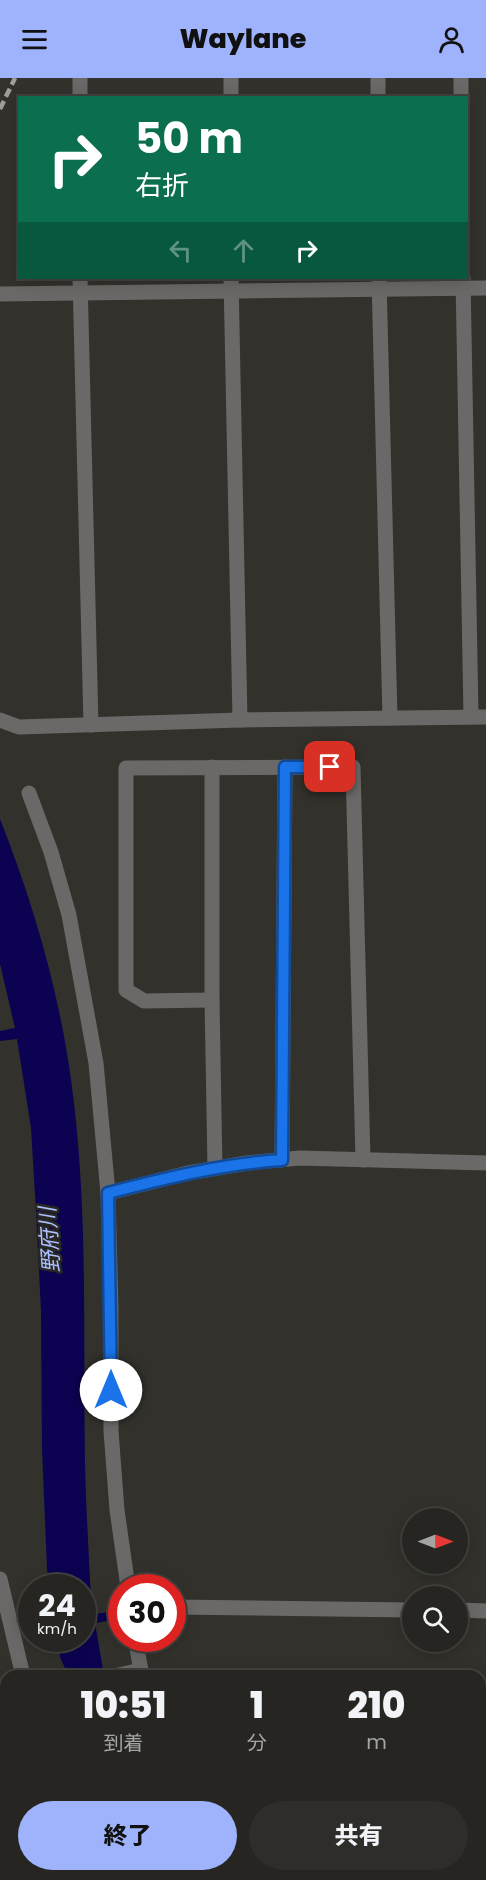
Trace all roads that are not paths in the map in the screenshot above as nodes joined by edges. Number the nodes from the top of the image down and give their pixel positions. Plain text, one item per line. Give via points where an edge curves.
1 (80, 78) edge
2 (231, 78) edge
3 (378, 78) edge
4 (461, 78) edge
5 (80, 96) edge
6 (231, 96) edge
7 (378, 96) edge
8 (461, 96) edge
9 (379, 283) edge
10 (463, 283) edge
11 (231, 284) edge
12 (80, 285) edge
13 (486, 288) edge
14 (0, 294) edge
15 (479, 717) edge
16 (390, 718) junction
17 (0, 720) edge
18 (240, 720) junction
19 (91, 725) junction
20 (213, 767) junction
21 (285, 767) junction
22 (29, 793) dead end
23 (213, 1000) junction
24 (282, 1160) junction
25 (363, 1160) junction
26 (486, 1163) edge
27 (215, 1168) junction
28 (108, 1193) junction
29 (126, 1574) edge
30 (0, 1579) edge
31 (186, 1607) edge
32 (402, 1610) edge
33 (468, 1610) edge
34 (486, 1611) edge
35 (137, 1652) edge
36 (22, 1670) edge
37 (139, 1670) edge

1 - 5 street
2 - 6 street
3 - 7 street
4 - 8 street
9 - 10 street
9 - 11 street
9 - 16 street
10 - 13 street
10 - 15 street
11 - 12 street
11 - 18 street
12 - 14 street
12 - 19 street
15 - 16 street
16 - 18 street
17 - 19 street via 19,727
18 - 19 street
20 - 21 street
20 - 23 street
20 - 23 street via 126,768 126,990 144,1001
21 - 24 street
21 - 25 street via 353,767
22 - 28 street via 69,915 96,1063
23 - 27 street
24 - 25 street
24 - 27 street
25 - 26 street
27 - 28 street
28 - 29 street via 111,1431
30 - 36 street
31 - 32 street
33 - 34 street
35 - 37 street

